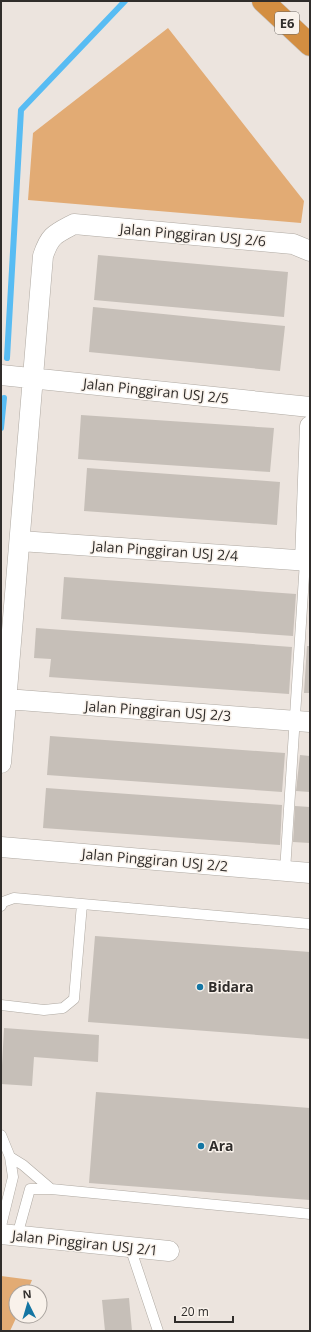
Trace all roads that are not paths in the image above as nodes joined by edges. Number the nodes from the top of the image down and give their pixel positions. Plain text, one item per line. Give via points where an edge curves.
1 (263, 1) edge
2 (310, 45) edge
3 (310, 251) edge
4 (1, 375) edge
5 (33, 378) junction
6 (310, 407) edge
7 (310, 426) edge
8 (20, 541) junction
9 (307, 561) edge
10 (6, 699) junction
11 (302, 722) edge
12 (1, 763) edge
13 (1, 847) edge
14 (285, 871) junction
15 (310, 873) edge
16 (82, 904) junction
17 (1, 906) edge
18 (310, 924) edge
19 (1, 1005) edge
20 (1, 1136) edge
21 (10, 1157) junction
22 (51, 1189) junction
23 (310, 1214) edge
24 (6, 1232) edge
25 (130, 1247) junction
26 (169, 1251) dead end
27 (158, 1331) edge

1 - 2 highway, E6
3 - 5 street, Jalan Pinggiran USJ 2/6 via 293,244 74,224 48,241 43,256
4 - 5 street, Jalan Pinggiran USJ 2/5
5 - 6 street, Jalan Pinggiran USJ 2/5
5 - 8 street
7 - 9 street
8 - 9 street, Jalan Pinggiran USJ 2/4
8 - 10 street
9 - 11 lane
10 - 11 street, Jalan Pinggiran USJ 2/3
10 - 12 street
11 - 14 lane
13 - 14 street, Jalan Pinggiran USJ 2/2
14 - 15 street, Jalan Pinggiran USJ 2/2
16 - 17 lane via 14,898 3,902
16 - 18 lane
16 - 19 lane via 74,999 63,1008 44,1010
20 - 21 lane
21 - 22 lane
21 - 24 lane via 13,1176
22 - 23 lane
22 - 24 lane via 30,1189
24 - 25 street, Jalan Pinggiran USJ 2/1
25 - 26 street, Jalan Pinggiran USJ 2/1
25 - 27 lane

